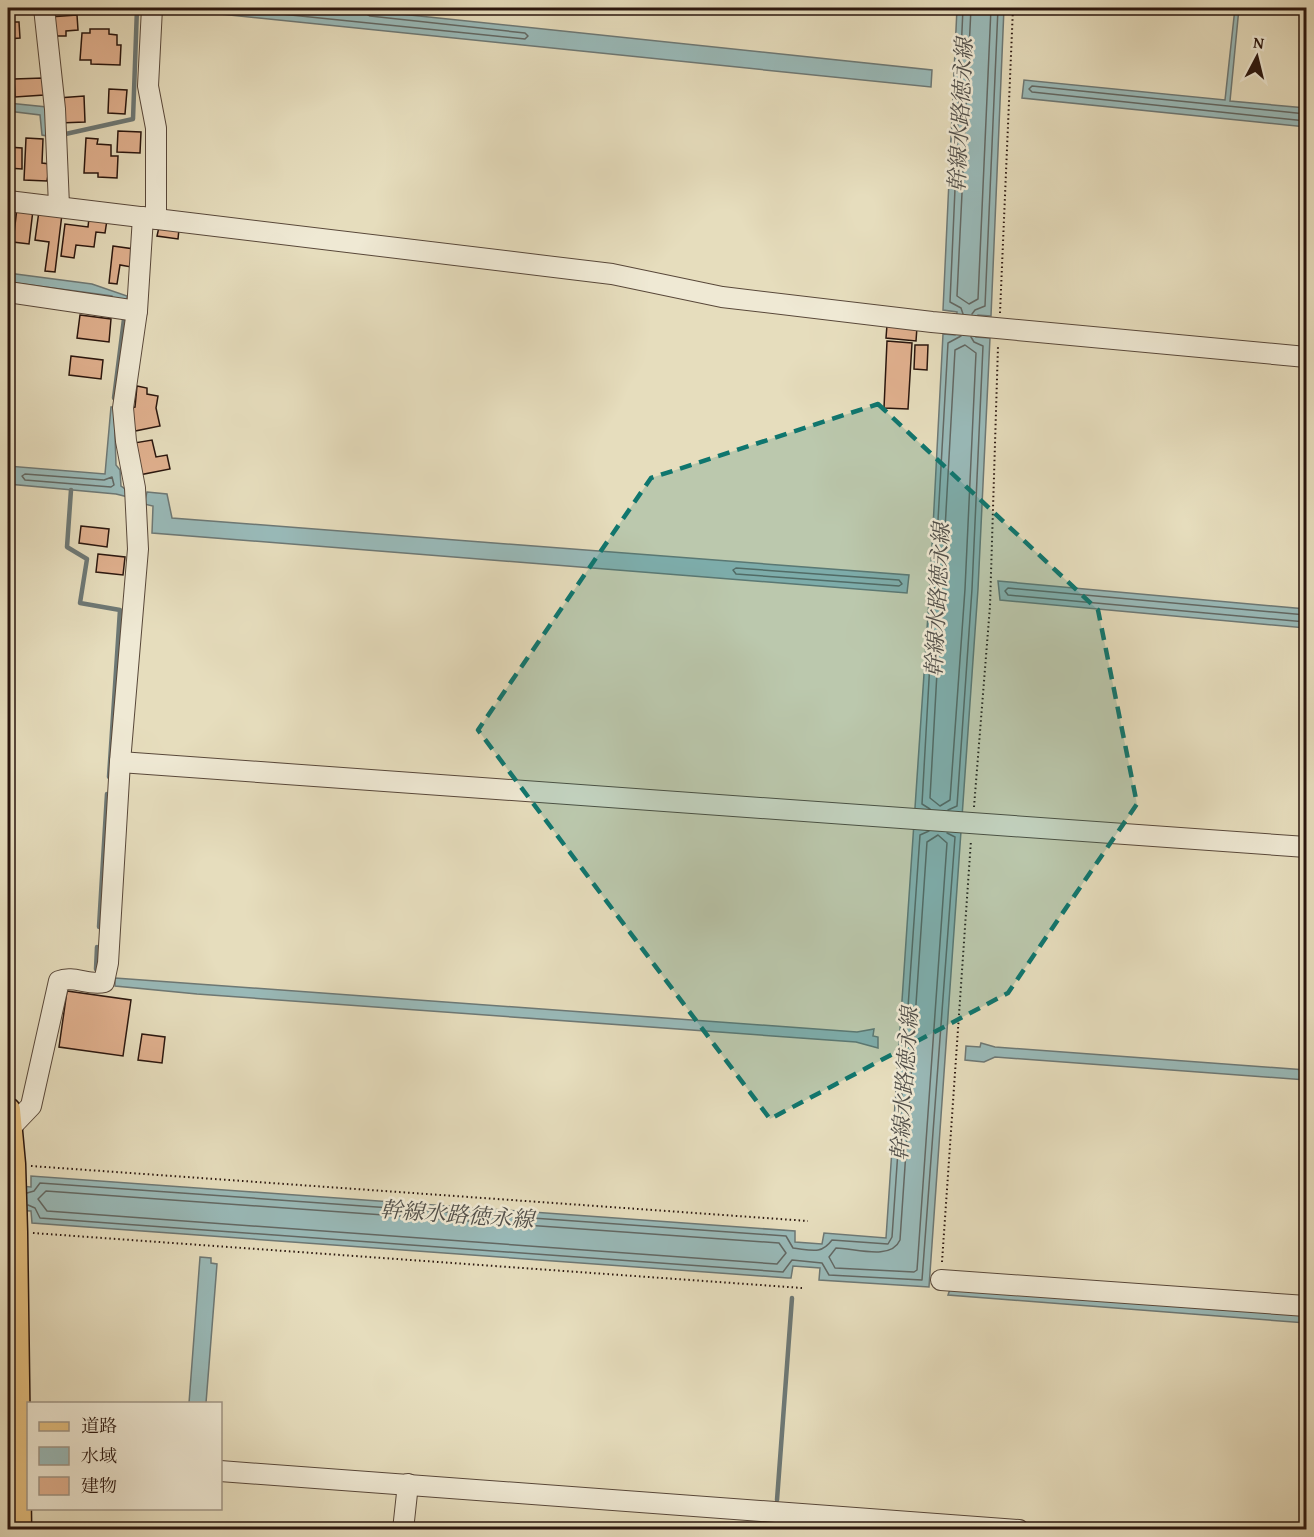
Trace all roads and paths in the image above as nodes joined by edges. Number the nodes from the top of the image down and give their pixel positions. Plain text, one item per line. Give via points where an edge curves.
1 (44, 8) edge
2 (152, 8) edge
3 (1013, 8) edge
4 (8, 201) edge
5 (59, 206) junction
6 (150, 218) junction
7 (8, 292) edge
8 (137, 311) junction
9 (990, 327) junction
10 (1306, 357) edge
11 (120, 762) junction
12 (972, 824) junction
13 (1306, 847) edge
14 (9, 1119) edge
15 (14, 1173) junction
16 (808, 1221) dead end
17 (15, 1223) junction
18 (941, 1280) joint
19 (802, 1288) dead end
20 (1306, 1306) edge
21 (23, 1459) edge
22 (222, 1470) edge
23 (408, 1484) junction
24 (787, 1521) edge
25 (19, 1530) edge
26 (404, 1530) edge
27 (1019, 1530) edge

1 - 5 street via 55,109
2 - 6 street via 148,86 156,128
3 - 9 path
4 - 5 street
5 - 6 street
6 - 8 street
6 - 9 street via 612,274 722,297
7 - 8 street
8 - 11 street via 123,408 136,495 138,549
9 - 10 street
9 - 12 path via 990,606
11 - 12 street
11 - 14 street via 104,982 66,978 59,981 31,1106
12 - 13 street
12 - 18 path
14 - 15 main road
15 - 16 path
15 - 17 main road
17 - 19 path
17 - 21 main road
18 - 20 street
21 - 25 main road
22 - 23 street
23 - 24 street
23 - 26 street
24 - 27 street

